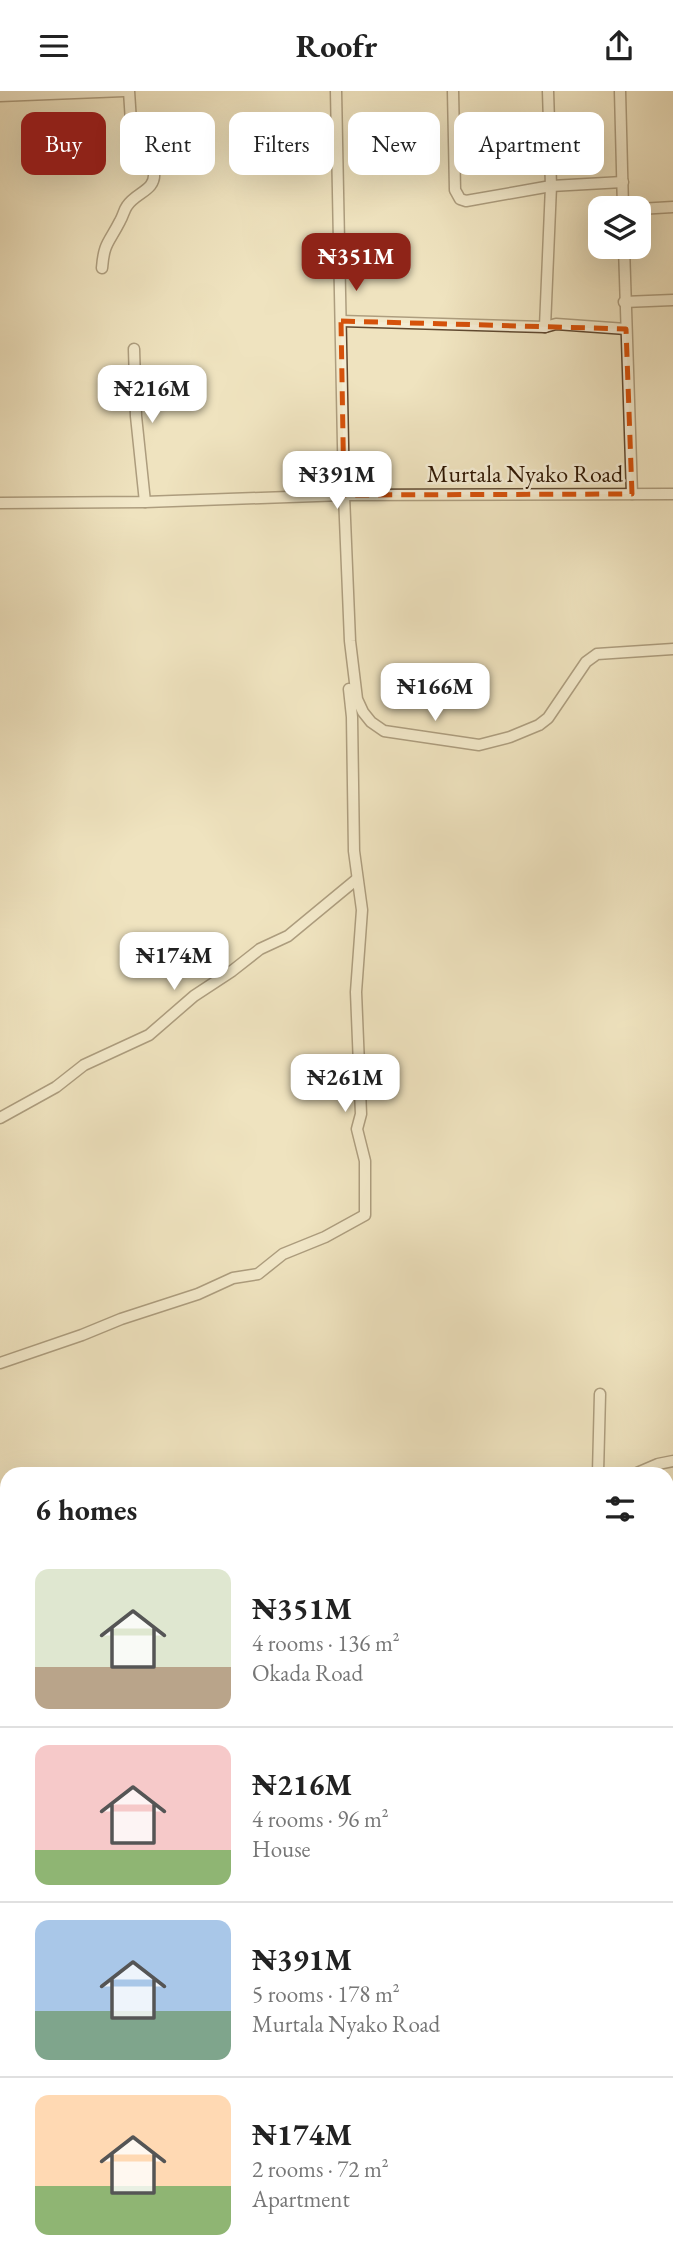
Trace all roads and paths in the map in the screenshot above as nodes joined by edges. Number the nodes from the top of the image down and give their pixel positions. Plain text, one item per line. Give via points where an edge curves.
1 (127, 91) edge
2 (336, 91) edge
3 (453, 91) edge
4 (548, 91) edge
5 (620, 91) edge
6 (0, 96) edge
7 (622, 183) junction
8 (551, 186) junction
9 (623, 196) edge
10 (673, 207) edge
11 (651, 208) edge
12 (624, 259) edge
13 (102, 268) dead end
14 (673, 300) edge
15 (624, 302) junction
16 (341, 321) junction
17 (545, 327) junction
18 (626, 329) junction
19 (134, 349) dead end
20 (632, 494) junction
21 (673, 494) edge
22 (344, 495) junction
23 (145, 502) junction
24 (0, 503) edge
25 (350, 641) junction
26 (673, 649) edge
27 (357, 879) junction
28 (0, 1118) edge
29 (0, 1363) edge
30 (600, 1394) dead end
31 (673, 1461) edge
32 (598, 1467) edge
33 (651, 1467) edge

1 - 6 street
1 - 13 street via 131,122 155,176 126,207 104,247
2 - 16 street
3 - 8 street via 455,190 460,199
4 - 8 street
5 - 7 street
7 - 8 street
7 - 9 street
8 - 17 street
10 - 11 street
12 - 15 street
14 - 15 street
15 - 18 street
16 - 17 street
16 - 22 street
17 - 18 street
18 - 20 street
19 - 23 street
20 - 21 street, Murtala Nyako Road
20 - 22 street, Murtala Nyako Road
22 - 23 street, Murtala Nyako Road
22 - 25 street
23 - 24 street, Murtala Nyako Road
25 - 26 street via 357,699 370,722 384,731 479,745 539,725 597,654
25 - 27 street via 347,672
27 - 28 street via 288,936 260,949 194,996 149,1035 94,1059 56,1087
27 - 29 street via 362,910 356,992 358,1129 365,1161 365,1215 283,1254 258,1274 233,1278
30 - 32 street
31 - 33 street

